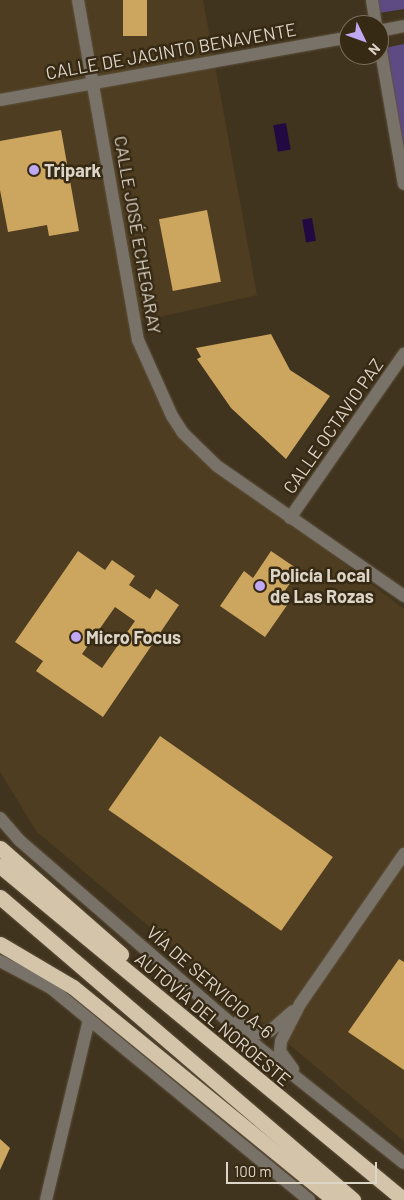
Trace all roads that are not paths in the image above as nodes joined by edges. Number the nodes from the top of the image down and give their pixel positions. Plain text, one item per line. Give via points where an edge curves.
1 (78, 0) edge
2 (372, 0) edge
3 (374, 15) edge
4 (404, 26) edge
5 (389, 30) edge
6 (339, 39) edge
7 (383, 65) edge
8 (94, 83) junction
9 (0, 100) edge
10 (404, 184) edge
11 (404, 354) edge
12 (290, 518) junction
13 (404, 596) edge
14 (0, 818) edge
15 (0, 848) edge
16 (404, 854) edge
17 (7, 863) edge
18 (0, 897) edge
19 (128, 934) junction
20 (0, 944) edge
21 (0, 961) edge
22 (300, 1004) junction
23 (89, 1019) junction
24 (351, 1124) junction
25 (404, 1163) edge
26 (46, 1200) edge
27 (309, 1200) edge
28 (334, 1200) edge
29 (354, 1200) edge
30 (404, 1200) edge

1 - 8 street, CALLE JOSÉ ECHEGARAY
2 - 3 street
4 - 5 street
6 - 8 street, CALLE DE JACINTO BENAVENTE
7 - 10 street
8 - 9 street, CALLE DE JACINTO BENAVENTE
8 - 12 street, CALLE JOSÉ ECHEGARAY via 138,340 168,408 183,433 217,466
11 - 12 street, CALLE OCTAVIO PAZ
12 - 13 street, CALLE JOSÉ ECHEGARAY
14 - 19 street, VÍA DE SERVICIO A-6 via 19,840
15 - 17 highway, AUTOVÍA DEL NOROESTE
16 - 22 street
17 - 30 highway, AUTOVÍA DEL NOROESTE via 196,1018 211,1041
18 - 29 highway
19 - 22 street via 246,1028 258,1033 270,1031
19 - 24 street, VÍA DE SERVICIO A-6
20 - 28 highway via 73,987
21 - 23 street via 51,988
22 - 24 street via 280,1041 280,1052 285,1062
23 - 26 street
23 - 27 street
24 - 25 street, VÍA DE SERVICIO A-6

